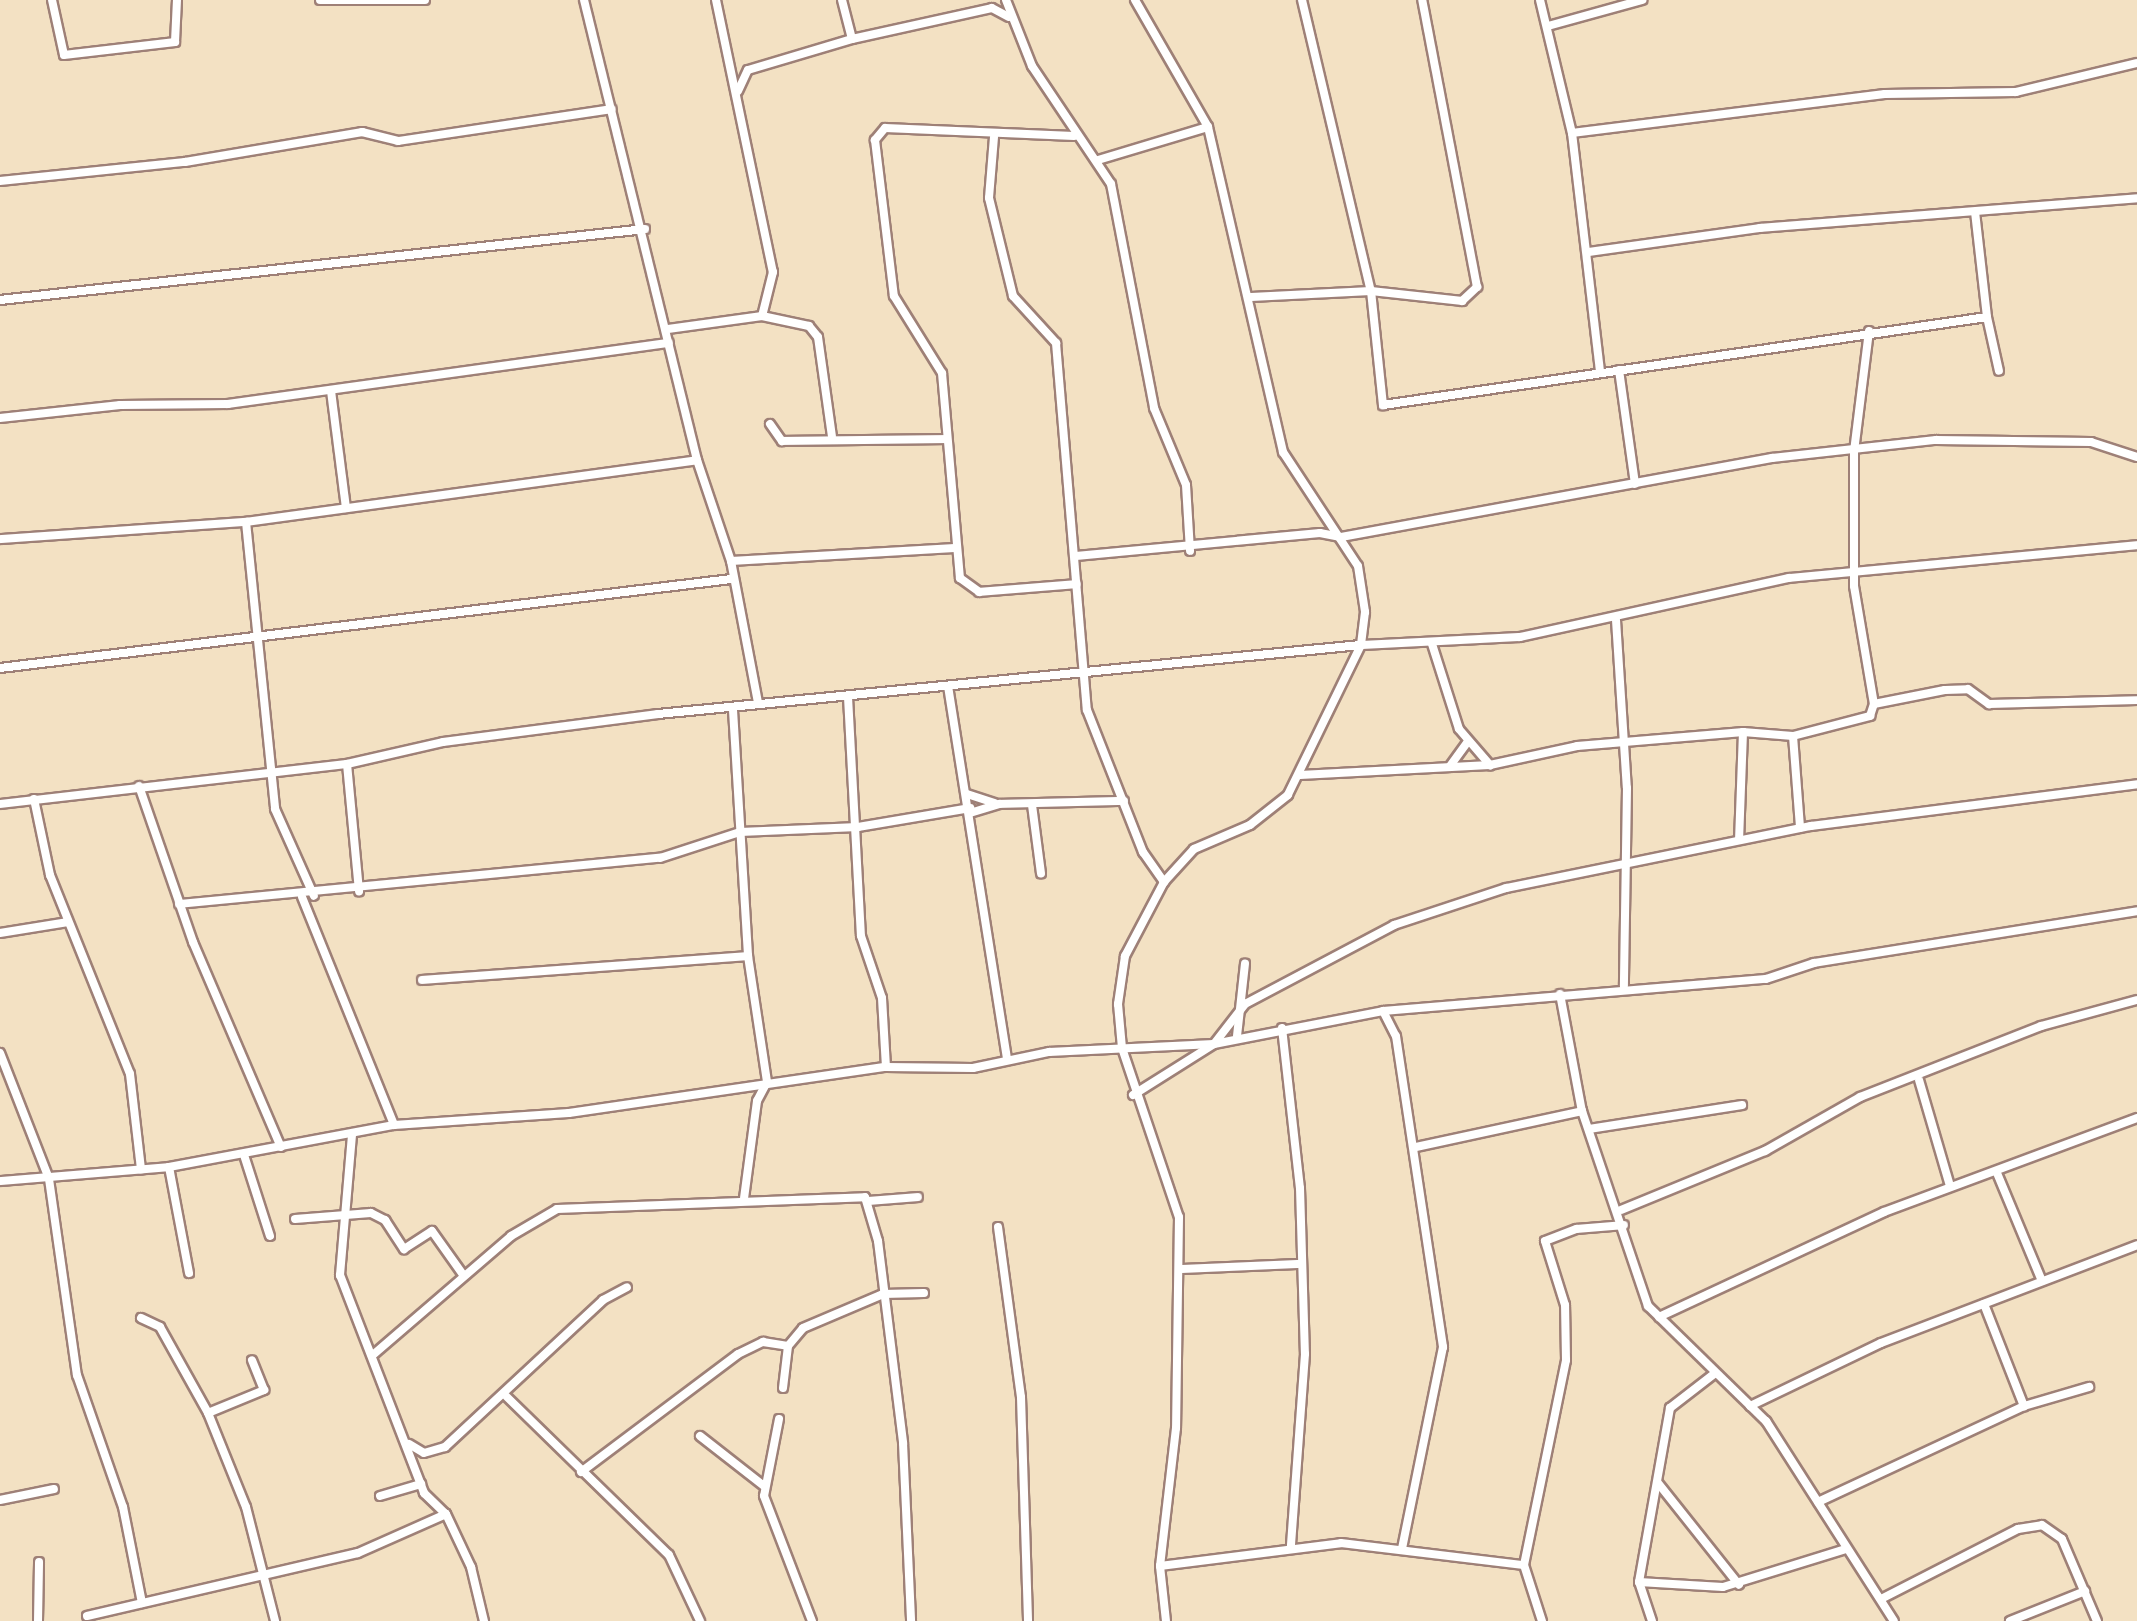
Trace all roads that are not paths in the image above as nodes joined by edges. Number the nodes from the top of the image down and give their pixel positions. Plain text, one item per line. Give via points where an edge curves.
1 (52, 0) edge
2 (177, 0) edge
3 (425, 0) edge
4 (584, 0) edge
5 (716, 0) edge
6 (842, 0) edge
7 (1006, 0) edge
8 (1135, 0) edge
9 (1302, 0) edge
10 (1422, 0) edge
11 (1540, 0) edge
12 (1642, 0) edge
13 (324, 1) edge
14 (995, 4) edge
15 (1009, 17) junction
16 (1548, 26) junction
17 (852, 39) junction
18 (2137, 63) edge
19 (730, 64) junction
20 (748, 70) junction
21 (738, 91) junction
22 (612, 109) junction
23 (1208, 127) junction
24 (1572, 133) junction
25 (1074, 136) junction
26 (994, 137) junction
27 (1098, 160) junction
28 (0, 181) edge
29 (2137, 198) edge
30 (1975, 212) junction
31 (645, 229) junction
32 (1589, 252) junction
33 (1371, 291) junction
34 (1251, 297) junction
35 (0, 300) edge
36 (762, 316) junction
37 (1987, 317) junction
38 (668, 329) junction
39 (1869, 331) junction
40 (669, 343) junction
41 (1600, 370) junction
42 (1619, 370) junction
43 (1999, 371) dead end
44 (331, 391) junction
45 (0, 418) edge
46 (770, 424) dead end
47 (832, 436) junction
48 (946, 439) junction
49 (1854, 451) junction
50 (2137, 457) edge
51 (697, 460) junction
52 (1635, 484) junction
53 (346, 508) junction
54 (246, 522) junction
55 (1341, 537) junction
56 (0, 539) edge
57 (2137, 545) edge
58 (955, 548) junction
59 (1190, 551) junction
60 (1076, 556) junction
61 (731, 561) junction
62 (1855, 572) junction
63 (731, 579) junction
64 (1077, 584) junction
65 (1616, 620) junction
66 (252, 642) junction
67 (1432, 644) junction
68 (1361, 645) junction
69 (0, 668) edge
70 (1085, 674) junction
71 (948, 686) junction
72 (848, 697) junction
73 (2137, 700) edge
74 (758, 703) junction
75 (1874, 704) junction
76 (733, 710) junction
77 (1743, 732) junction
78 (1793, 736) junction
79 (1624, 742) junction
80 (1467, 743) junction
81 (347, 764) junction
82 (1490, 765) junction
83 (1445, 768) junction
84 (269, 770) junction
85 (1300, 775) junction
86 (2137, 784) edge
87 (139, 786) junction
88 (967, 793) junction
89 (34, 799) junction
90 (1124, 801) junction
91 (0, 804) edge
92 (1000, 804) junction
93 (1032, 805) junction
94 (970, 810) junction
95 (858, 827) junction
96 (1800, 828) junction
97 (740, 832) junction
98 (1739, 839) junction
99 (1624, 864) junction
100 (1041, 873) dead end
101 (1164, 882) junction
102 (359, 891) junction
103 (314, 896) junction
104 (302, 897) junction
105 (179, 904) junction
106 (2137, 911) edge
107 (68, 922) junction
108 (0, 933) edge
109 (748, 956) junction
110 (1245, 963) dead end
111 (422, 980) dead end
112 (1624, 986) junction
113 (1560, 994) junction
114 (2137, 1000) edge
115 (1245, 1004) junction
116 (1383, 1011) junction
117 (1282, 1028) junction
118 (1237, 1036) junction
119 (1214, 1044) junction
120 (1122, 1048) junction
121 (0, 1053) edge
122 (1007, 1059) junction
123 (886, 1067) junction
124 (1919, 1080) junction
125 (767, 1082) junction
126 (1133, 1095) junction
127 (1742, 1105) dead end
128 (1582, 1111) junction
129 (2137, 1118) edge
130 (394, 1125) junction
131 (1589, 1129) junction
132 (352, 1135) junction
133 (281, 1147) junction
134 (1416, 1147) junction
135 (244, 1155) junction
136 (169, 1167) junction
137 (141, 1169) junction
138 (1997, 1173) junction
139 (49, 1179) junction
140 (0, 1181) edge
141 (1950, 1186) junction
142 (918, 1197) dead end
143 (744, 1198) junction
144 (869, 1201) junction
145 (1621, 1210) junction
146 (342, 1214) junction
147 (295, 1219) dead end
148 (1624, 1225) junction
149 (998, 1227) dead end
150 (270, 1236) dead end
151 (2137, 1245) edge
152 (1299, 1264) junction
153 (1180, 1269) junction
154 (189, 1273) dead end
155 (464, 1276) junction
156 (2042, 1281) junction
157 (627, 1287) dead end
158 (924, 1293) dead end
159 (883, 1294) junction
160 (1984, 1304) junction
161 (1659, 1317) junction
162 (141, 1318) dead end
163 (788, 1346) junction
164 (374, 1354) junction
165 (252, 1360) dead end
166 (1714, 1374) junction
167 (2089, 1387) dead end
168 (783, 1388) dead end
169 (507, 1397) junction
170 (1750, 1406) junction
171 (2024, 1406) junction
172 (208, 1413) junction
173 (779, 1419) dead end
174 (700, 1436) dead end
175 (408, 1443) junction
176 (434, 1453) junction
177 (415, 1466) junction
178 (581, 1472) junction
179 (1658, 1483) junction
180 (421, 1484) junction
181 (764, 1486) junction
182 (54, 1489) dead end
183 (380, 1496) dead end
184 (0, 1500) edge
185 (1818, 1502) junction
186 (446, 1514) junction
187 (1291, 1545) junction
188 (1402, 1548) junction
189 (1846, 1549) junction
190 (39, 1562) dead end
191 (1524, 1565) junction
192 (1160, 1566) junction
193 (264, 1577) junction
194 (1639, 1582) junction
195 (1739, 1585) junction
196 (2085, 1591) junction
197 (1881, 1599) junction
198 (142, 1603) junction
199 (87, 1616) dead end
200 (38, 1621) edge
201 (275, 1621) edge
202 (484, 1621) edge
203 (700, 1621) edge
204 (812, 1621) edge
205 (911, 1621) edge
206 (1028, 1621) edge
207 (1166, 1621) edge
208 (1542, 1621) edge
209 (1652, 1621) edge
210 (1894, 1621) edge
211 (2010, 1621) edge
212 (2097, 1621) edge

1 - 2 street via 64,55 175,42
3 - 13 street
4 - 22 street
5 - 19 street
6 - 17 street
7 - 15 street
8 - 23 street
9 - 33 street
10 - 33 street via 1479,279 1462,301
11 - 16 street
12 - 16 street
14 - 15 street
14 - 17 street
15 - 25 street
16 - 24 street
17 - 20 street
18 - 24 street via 2016,92 1885,94
19 - 20 street
19 - 21 street
20 - 21 street
21 - 36 street via 773,272
22 - 28 street via 398,141 362,132
22 - 31 street
23 - 27 street
23 - 34 street
24 - 32 street
25 - 26 street
25 - 27 street
26 - 48 street via 885,128 875,140 894,296 939,361
26 - 60 street via 989,198 1013,296 1056,343
27 - 59 street via 1111,184 1154,408 1186,485
29 - 30 street
30 - 32 street via 1760,228
30 - 37 street
31 - 35 street
31 - 38 street
32 - 41 street
33 - 34 street
33 - 41 street via 1383,405
34 - 55 street via 1283,452
36 - 38 street
36 - 47 street via 809,326 818,337
37 - 39 street
37 - 43 street
38 - 40 street
39 - 42 street
39 - 49 street
40 - 44 street
40 - 51 street
41 - 42 street
42 - 52 street
44 - 45 street
44 - 53 street
46 - 47 street via 782,441
47 - 48 street
48 - 58 street
49 - 50 street via 1936,440 2091,442
49 - 52 street
49 - 62 street
51 - 53 street
51 - 61 street
52 - 55 street
53 - 54 street
54 - 56 street
54 - 66 street
55 - 59 street via 1320,533
55 - 68 street via 1358,566
57 - 62 street
58 - 61 street
58 - 64 street via 969,590
59 - 60 street
60 - 64 street
61 - 63 street
62 - 65 street via 1789,578
62 - 75 street
63 - 66 street
63 - 74 street
64 - 70 street
65 - 67 street
65 - 79 street
66 - 69 street
66 - 84 street
67 - 68 street
67 - 80 street
68 - 70 street
68 - 85 street
70 - 71 street
70 - 90 street via 1094,734
71 - 72 street
71 - 88 street
72 - 74 street
72 - 95 street
73 - 75 street via 1989,704 1968,689
74 - 76 street
75 - 78 street via 1870,716
76 - 81 street via 443,742
76 - 97 street
77 - 78 street
77 - 79 street
77 - 98 street
78 - 96 street
79 - 82 street
79 - 99 street
80 - 82 street
80 - 83 street
81 - 84 street
81 - 102 street
82 - 83 street
83 - 85 street
84 - 87 street
84 - 103 street via 284,836
85 - 101 street via 1257,819 1194,849
86 - 96 street
87 - 89 street
87 - 105 street
88 - 92 street
88 - 94 street
89 - 91 street
89 - 107 street
90 - 93 street
90 - 101 street via 1143,852
92 - 93 street
92 - 94 street
93 - 100 street
94 - 95 street
94 - 122 street via 981,923
95 - 97 street
95 - 123 street via 861,936 882,998
96 - 98 street
97 - 102 street via 660,858 543,865
97 - 109 street
98 - 99 street
99 - 112 street
99 - 115 street via 1533,881 1394,925
101 - 120 street via 1125,956
102 - 103 street
103 - 104 street
104 - 105 street
104 - 130 street
105 - 133 street
106 - 112 street via 1814,963 1766,979
107 - 108 street
107 - 137 street via 130,1074
109 - 111 street
109 - 125 street
110 - 115 street via 1237,996
112 - 113 street
113 - 116 street
113 - 128 street
114 - 124 street via 2041,1026
115 - 118 street
115 - 119 street
116 - 117 street
116 - 134 street via 1396,1036
117 - 118 street
117 - 152 street via 1300,1188
118 - 119 street
119 - 120 street
119 - 126 street
120 - 122 street
120 - 126 street
121 - 139 street
122 - 123 street via 973,1068
123 - 125 street
124 - 141 street
124 - 145 street via 1860,1097 1765,1151
125 - 130 street via 569,1113
125 - 143 street via 757,1101
126 - 153 street via 1179,1217
127 - 131 street
128 - 131 street
128 - 134 street
129 - 138 street
130 - 132 street
131 - 145 street
132 - 133 street
132 - 146 street
133 - 135 street
134 - 188 street via 1443,1347
135 - 136 street
135 - 150 street
136 - 137 street
136 - 154 street
137 - 139 street
138 - 141 street
138 - 156 street
139 - 140 street
139 - 198 street via 77,1375 123,1507
141 - 161 street
142 - 144 street
143 - 144 street
143 - 155 street via 557,1209
144 - 159 street
145 - 148 street
146 - 147 street
146 - 155 street via 385,1220 404,1249 435,1233
146 - 164 street via 340,1275
148 - 161 street via 1648,1306
148 - 191 street via 1577,1229 1545,1241 1565,1305 1566,1360
149 - 206 street via 1021,1397
151 - 156 street
152 - 153 street
152 - 187 street via 1305,1354
153 - 192 street via 1176,1428
155 - 164 street
156 - 160 street
157 - 169 street via 603,1300
158 - 159 street
159 - 163 street via 828,1312
159 - 205 street via 903,1443
160 - 170 street
160 - 171 street
161 - 166 street
162 - 172 street via 160,1327
163 - 168 street
163 - 178 street via 763,1342 738,1354
164 - 175 street
165 - 172 street via 264,1390
166 - 170 street
166 - 179 street via 1670,1408
167 - 171 street
169 - 176 street
169 - 178 street
170 - 185 street
171 - 185 street
172 - 193 street
173 - 181 street
174 - 181 street
175 - 176 street
175 - 177 street
176 - 177 street
177 - 180 street
178 - 203 street via 669,1555
179 - 194 street
179 - 195 street
180 - 183 street
180 - 186 street
181 - 204 street
182 - 184 street
185 - 189 street
186 - 193 street via 358,1553
186 - 202 street via 471,1567
187 - 188 street
187 - 192 street
188 - 191 street
189 - 195 street
189 - 197 street
190 - 200 street
191 - 208 street
192 - 207 street
193 - 198 street
193 - 201 street
194 - 195 street
194 - 209 street
196 - 197 street via 2062,1539 2042,1525 2018,1529
196 - 211 street
196 - 212 street
197 - 210 street
198 - 199 street

